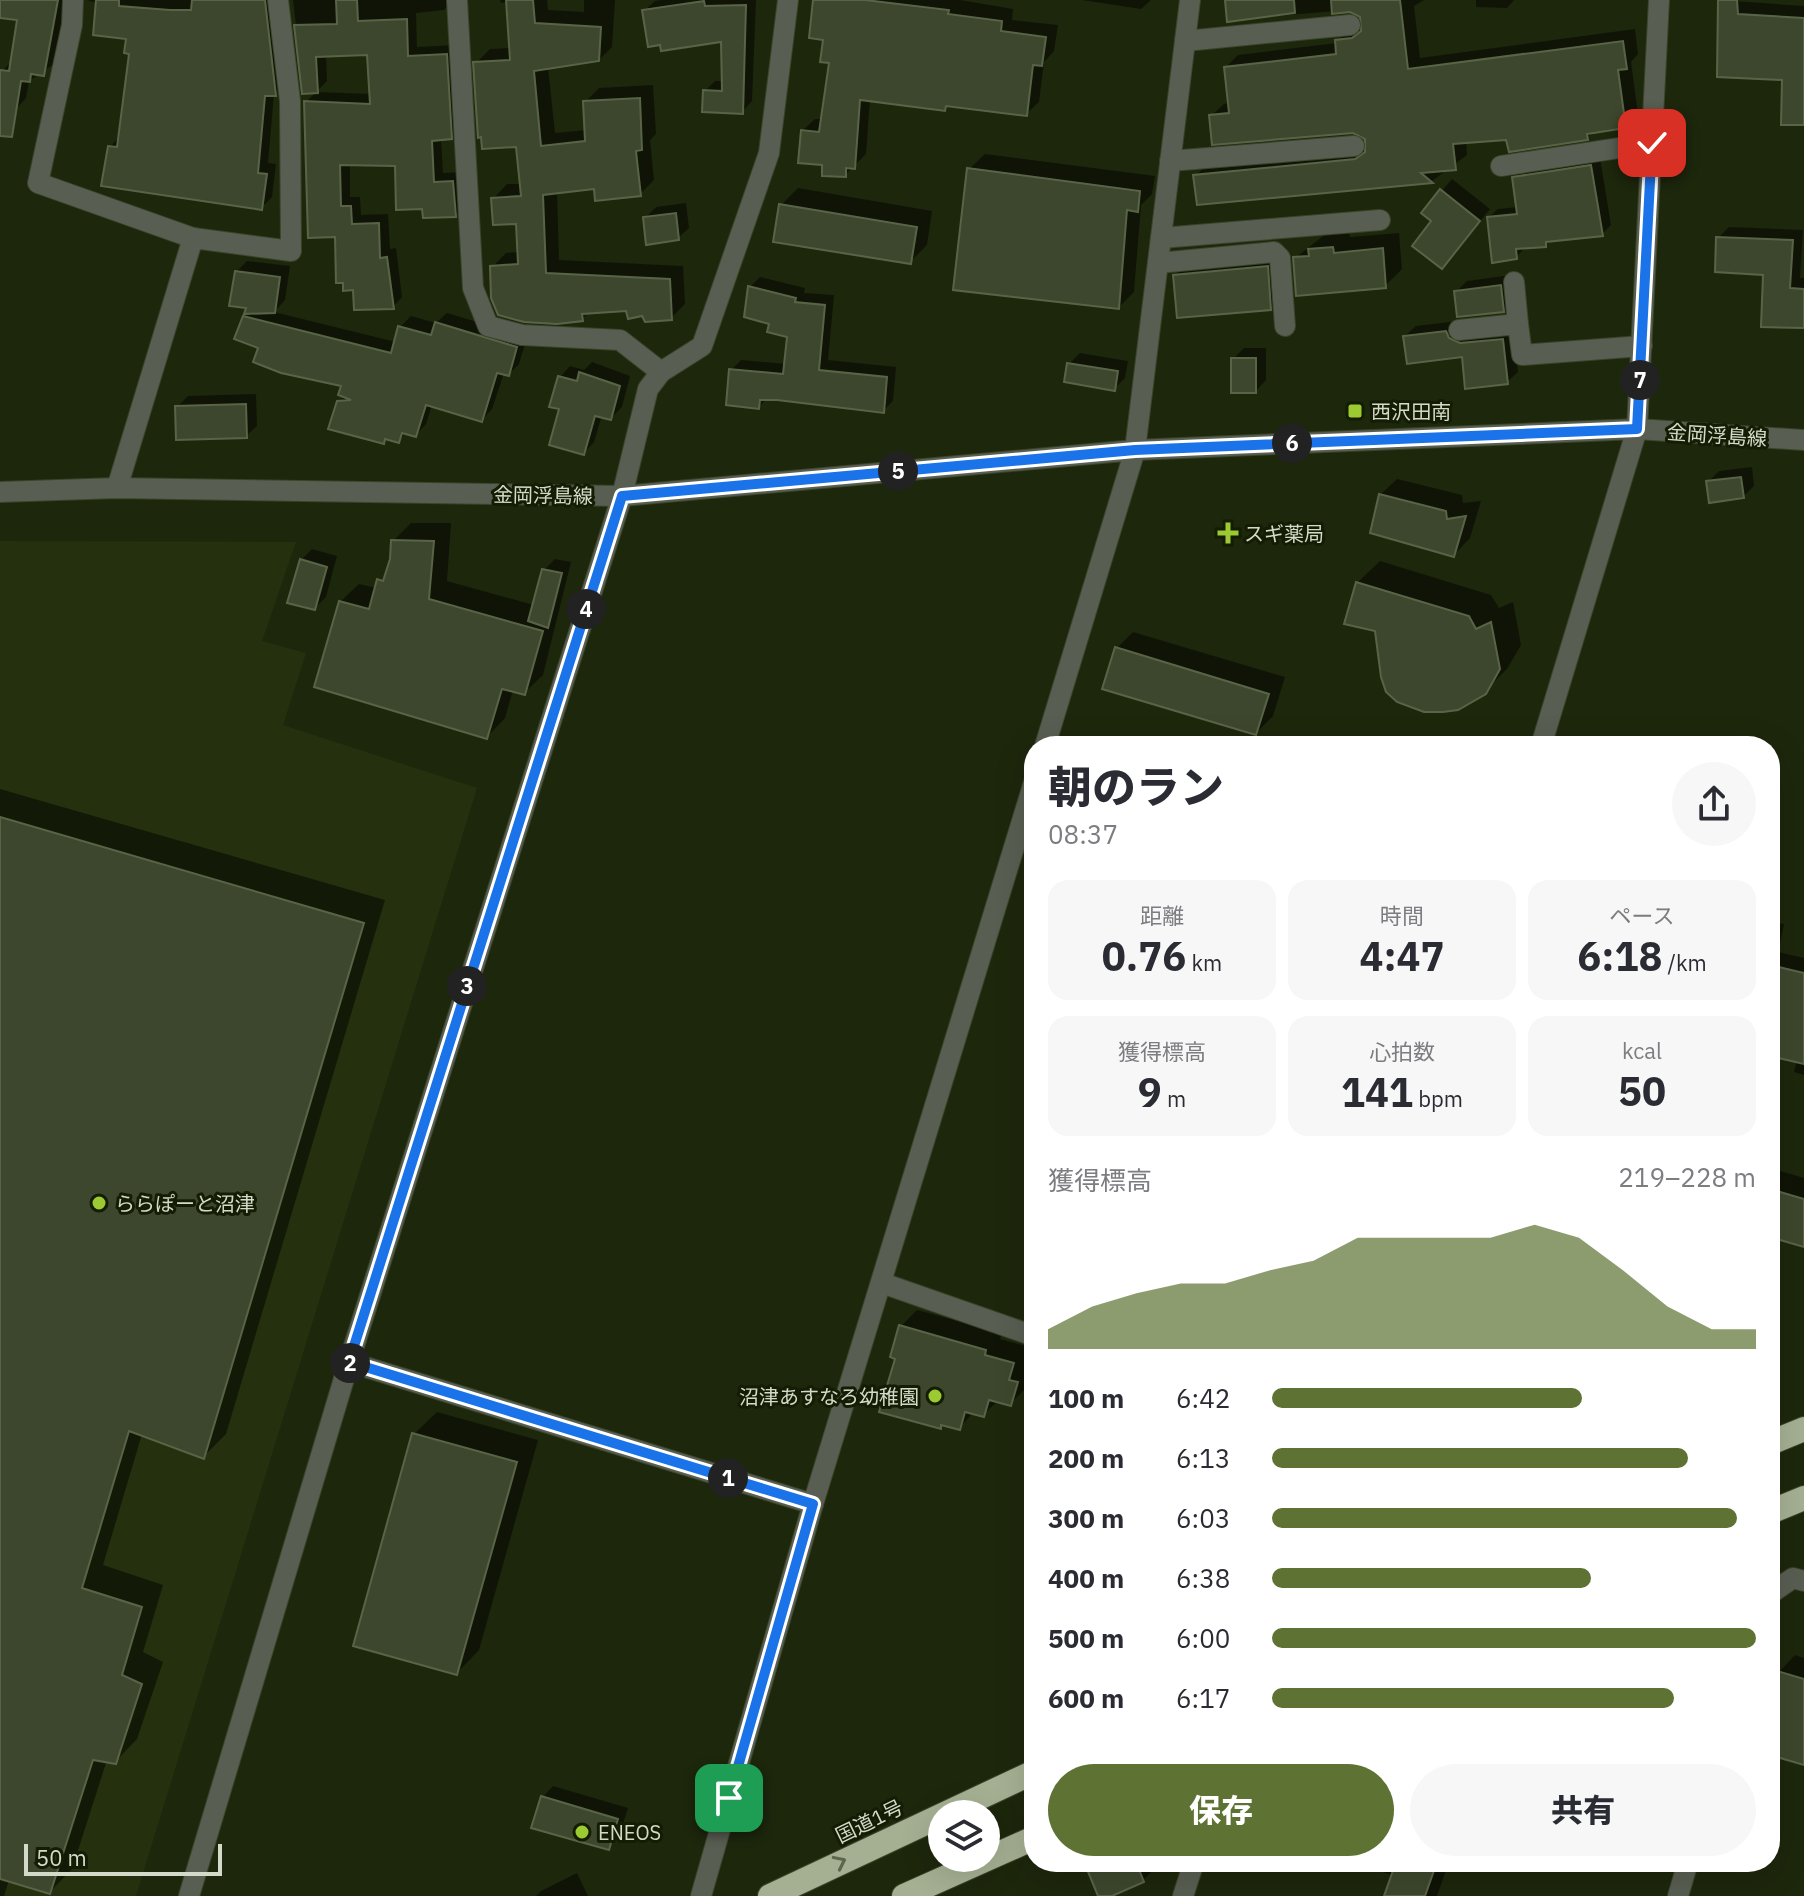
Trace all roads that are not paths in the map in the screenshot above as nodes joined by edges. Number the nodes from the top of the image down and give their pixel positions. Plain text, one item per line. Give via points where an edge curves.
1 (73, 0) edge
2 (278, 0) edge
3 (457, 0) edge
4 (788, 0) edge
5 (1190, 0) edge
6 (1659, 0) edge
7 (1350, 25) dead end
8 (1185, 41) junction
9 (1652, 143) junction
10 (1354, 146) dead end
11 (1170, 161) junction
12 (1501, 166) dead end
13 (1380, 220) dead end
14 (193, 238) junction
15 (1161, 238) junction
16 (1158, 263) junction
17 (1514, 282) dead end
18 (1518, 324) junction
19 (1285, 326) dead end
20 (1459, 330) dead end
21 (1642, 346) junction
22 (661, 372) junction
23 (1637, 429) junction
24 (1804, 440) edge
25 (1135, 450) junction
26 (117, 488) junction
27 (0, 492) edge
28 (622, 496) junction
29 (1048, 736) edge
30 (1544, 736) edge
31 (1024, 815) edge
32 (882, 1283) junction
33 (1024, 1333) edge
34 (349, 1362) junction
35 (1804, 1429) edge
36 (1780, 1439) edge
37 (1804, 1498) edge
38 (813, 1504) junction
39 (1780, 1508) edge
40 (1804, 1581) edge
41 (1780, 1587) edge
42 (1024, 1777) edge
43 (1024, 1842) edge
44 (1191, 1872) edge
45 (1685, 1872) edge
46 (189, 1896) edge
47 (701, 1896) edge
48 (770, 1896) edge
49 (904, 1896) edge
50 (1183, 1896) edge
51 (1678, 1896) edge

1 - 14 street via 38,183
2 - 14 street via 290,101 291,251
3 - 22 street via 473,288 488,326 522,335 620,340
4 - 22 street via 769,153 702,346
5 - 8 street
6 - 9 street
7 - 8 street
8 - 11 street
9 - 12 street
9 - 21 street
10 - 11 street
11 - 15 street
13 - 15 street
14 - 26 street
15 - 16 street
16 - 19 street via 1274,252 1280,258
16 - 25 street
17 - 18 street
18 - 20 street
18 - 21 street via 1522,355
21 - 23 street
22 - 28 street via 648,389
23 - 24 street, 金岡浮島線
23 - 25 street, 金岡浮島線
23 - 30 street
25 - 28 street, 金岡浮島線
25 - 29 street
26 - 27 street, 金岡浮島線
26 - 28 street, 金岡浮島線
28 - 34 street
31 - 32 street
32 - 33 street
32 - 38 street
34 - 38 street
34 - 46 street
35 - 36 highway
37 - 39 highway
38 - 47 street
40 - 41 street via 1793,1578
48 -> 42 highway, 国道1号
43 - 49 highway
44 - 50 street
45 - 51 street

